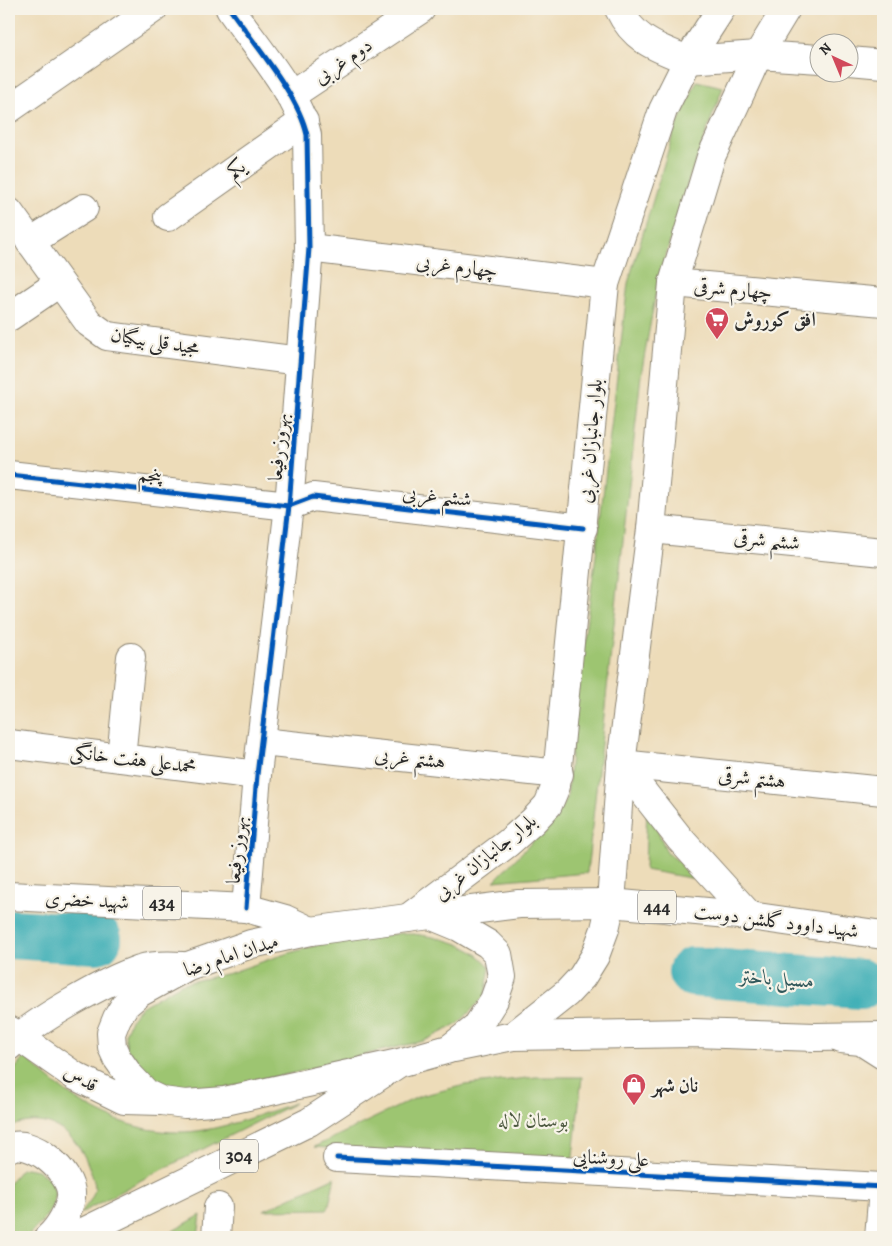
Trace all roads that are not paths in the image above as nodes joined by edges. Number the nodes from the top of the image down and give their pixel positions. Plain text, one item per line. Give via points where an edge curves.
1 (153, 9) edge
2 (230, 9) edge
3 (421, 9) edge
4 (619, 9) edge
5 (721, 9) edge
6 (786, 9) edge
7 (758, 55) junction
8 (810, 58) edge
9 (688, 60) junction
10 (860, 62) edge
11 (883, 64) edge
12 (290, 96) junction
13 (9, 109) edge
14 (304, 122) junction
15 (84, 208) dead end
16 (9, 212) edge
17 (168, 217) dead end
18 (30, 242) junction
19 (309, 248) junction
20 (59, 283) junction
21 (673, 283) junction
22 (605, 284) junction
23 (883, 302) edge
24 (9, 317) edge
25 (300, 361) junction
26 (9, 475) edge
27 (289, 506) junction
28 (583, 528) junction
29 (651, 529) junction
30 (883, 552) edge
31 (131, 656) dead end
32 (262, 742) junction
33 (9, 744) edge
34 (121, 758) junction
35 (621, 764) junction
36 (558, 774) junction
37 (257, 775) junction
38 (883, 791) edge
39 (9, 896) edge
40 (611, 903) junction
41 (246, 908) junction
42 (419, 916) junction
43 (750, 916) junction
44 (311, 931) junction
45 (883, 935) edge
46 (188, 966) junction
47 (513, 1036) junction
48 (883, 1036) edge
49 (815, 1037) junction
50 (12, 1038) edge
51 (449, 1049) junction
52 (883, 1055) edge
53 (399, 1063) junction
54 (162, 1101) junction
55 (9, 1148) edge
56 (337, 1158) dead end
57 (883, 1188) edge
58 (218, 1207) dead end
59 (49, 1237) edge
60 (73, 1237) edge
61 (216, 1237) edge
62 (879, 1237) edge

1 - 13 main road
2 - 12 main road, بهروز رفیعا
3 - 12 main road, دوم غربی
4 - 9 main road via 635,33 647,43
5 - 9 main road, بلوار جانبازان غربی
6 - 7 main road
7 - 8 main road
7 - 9 main road
7 - 21 main road via 711,157
9 - 22 main road, بلوار جانبازان غربی via 663,110
10 - 11 main road
12 - 14 main road, بهروز رفیعا
14 - 17 main road, یکم
14 - 19 main road, بهروز رفیعا
15 - 18 main road
16 - 18 main road, مجید قلی بیگیان
18 - 20 main road, مجید قلی بیگیان
19 - 22 main road, چهارم غربی
19 - 25 main road, بهروز رفیعا
20 - 24 main road
20 - 25 main road, مجید قلی بیگیان via 89,323 107,336
21 - 23 main road, چهارم شرقی
21 - 29 main road
22 - 28 main road, بلوار جانبازان غربی
25 - 27 main road, بهروز رفیعا
26 - 27 main road, پنجم
27 - 28 main road, ششم غربی via 313,498
27 - 32 main road, بهروز رفیعا
28 - 36 main road, بلوار جانبازان غربی
29 - 30 main road, ششم شرقی
29 - 35 main road
31 - 34 main road
32 - 36 main road, هشتم غربی
32 - 37 main road, بهروز رفیعا
33 - 34 main road, محمدعلی هفت خانگی
34 - 37 main road, محمدعلی هفت خانگی
35 - 38 main road, هشتم شرقی
35 - 40 main road
35 - 43 main road via 680,839
36 - 42 main road, بلوار جانبازان غربی via 548,805 534,821
37 - 41 main road, بهروز رفیعا
39 - 41 main road, شهید خضری / 434
40 - 42 main road, شهید داوود گلشن دوست / 444 via 518,904
40 - 43 main road, شهید داوود گلشن دوست / 444
40 - 47 main road via 595,956 582,977
41 - 44 main road, شهید خضری / 434 via 286,919
42 - 44 main road, میدان امام رضا
42 - 51 main road, میدان امام رضا via 459,927 488,944 498,954 502,968 494,1000 476,1028
43 - 45 main road, شهید داوود گلشن دوست / 444
44 - 46 main road, میدان امام رضا via 250,944
46 - 50 main road via 162,965 140,969
46 - 54 main road, میدان امام رضا via 125,1005 111,1033 112,1047 129,1075 147,1094
47 - 49 main road via 694,1033
47 - 51 main road
48 - 49 main road
49 - 52 main road via 861,1041
50 - 54 main road, قدس via 74,1076 124,1100
51 - 53 main road, میدان امام رضا
53 - 54 main road, میدان امام رضا via 225,1101 185,1104
53 - 60 main road, 304 via 309,1122
55 - 59 main road via 32,1149 46,1156 65,1174 71,1196 58,1229
56 - 57 main road, علی روشنایی
57 - 62 main road
58 - 61 main road

